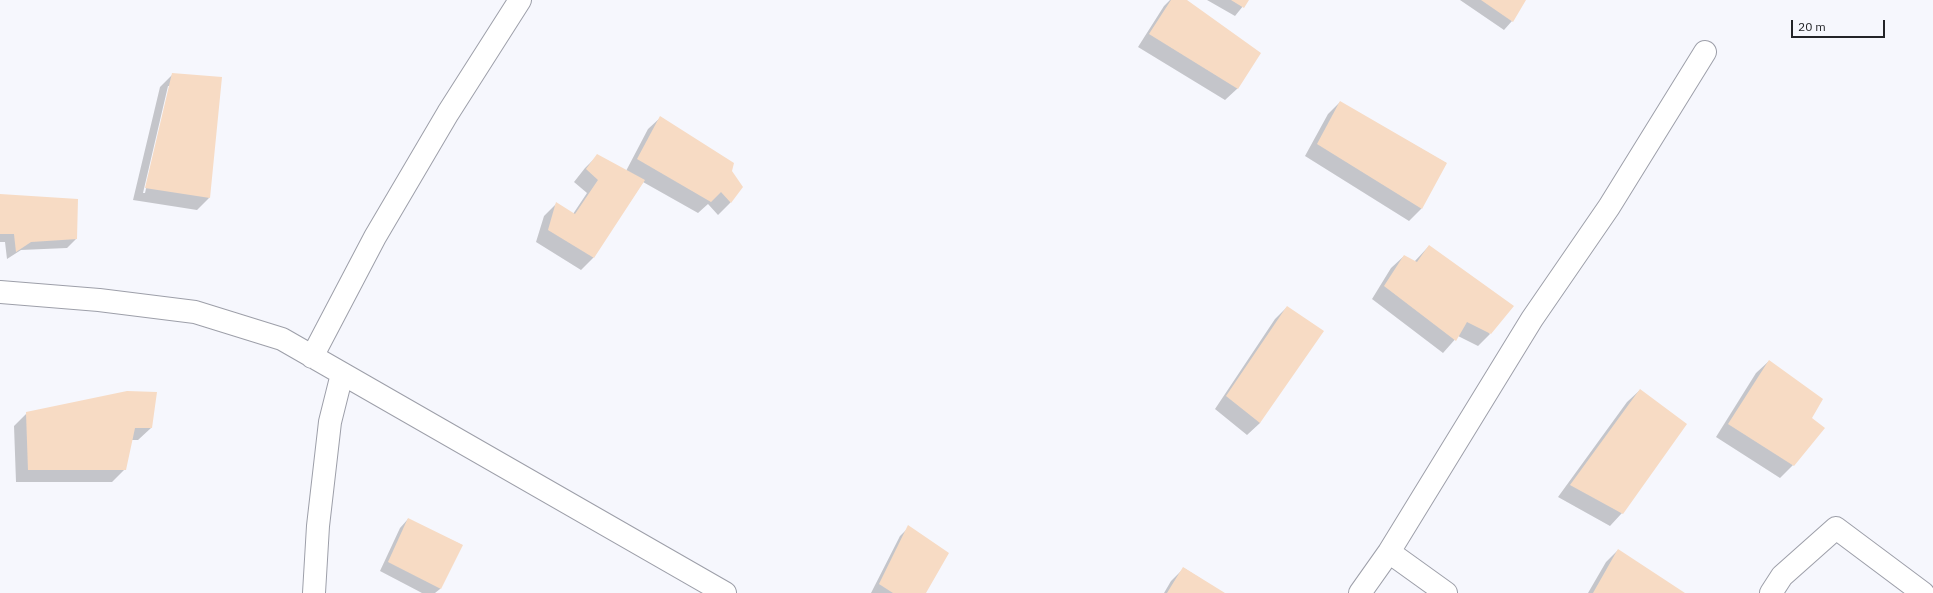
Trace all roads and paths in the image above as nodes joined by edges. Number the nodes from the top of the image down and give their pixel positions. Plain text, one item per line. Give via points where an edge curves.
1 (520, 0) edge
2 (1705, 52) dead end
3 (0, 292) edge
4 (312, 357) junction
5 (342, 374) junction
6 (1389, 552) junction
7 (314, 593) edge
8 (724, 593) edge
9 (1360, 593) edge
10 (1446, 593) edge
11 (1770, 593) edge
12 (1923, 593) edge

1 - 4 street via 448,113 379,230
2 - 6 street via 1609,207 1532,319
3 - 4 street via 98,300 194,312 282,339
4 - 5 street
5 - 7 street via 330,422 318,526
5 - 8 street
6 - 9 street
6 - 10 street
11 - 12 street via 1782,576 1836,528

